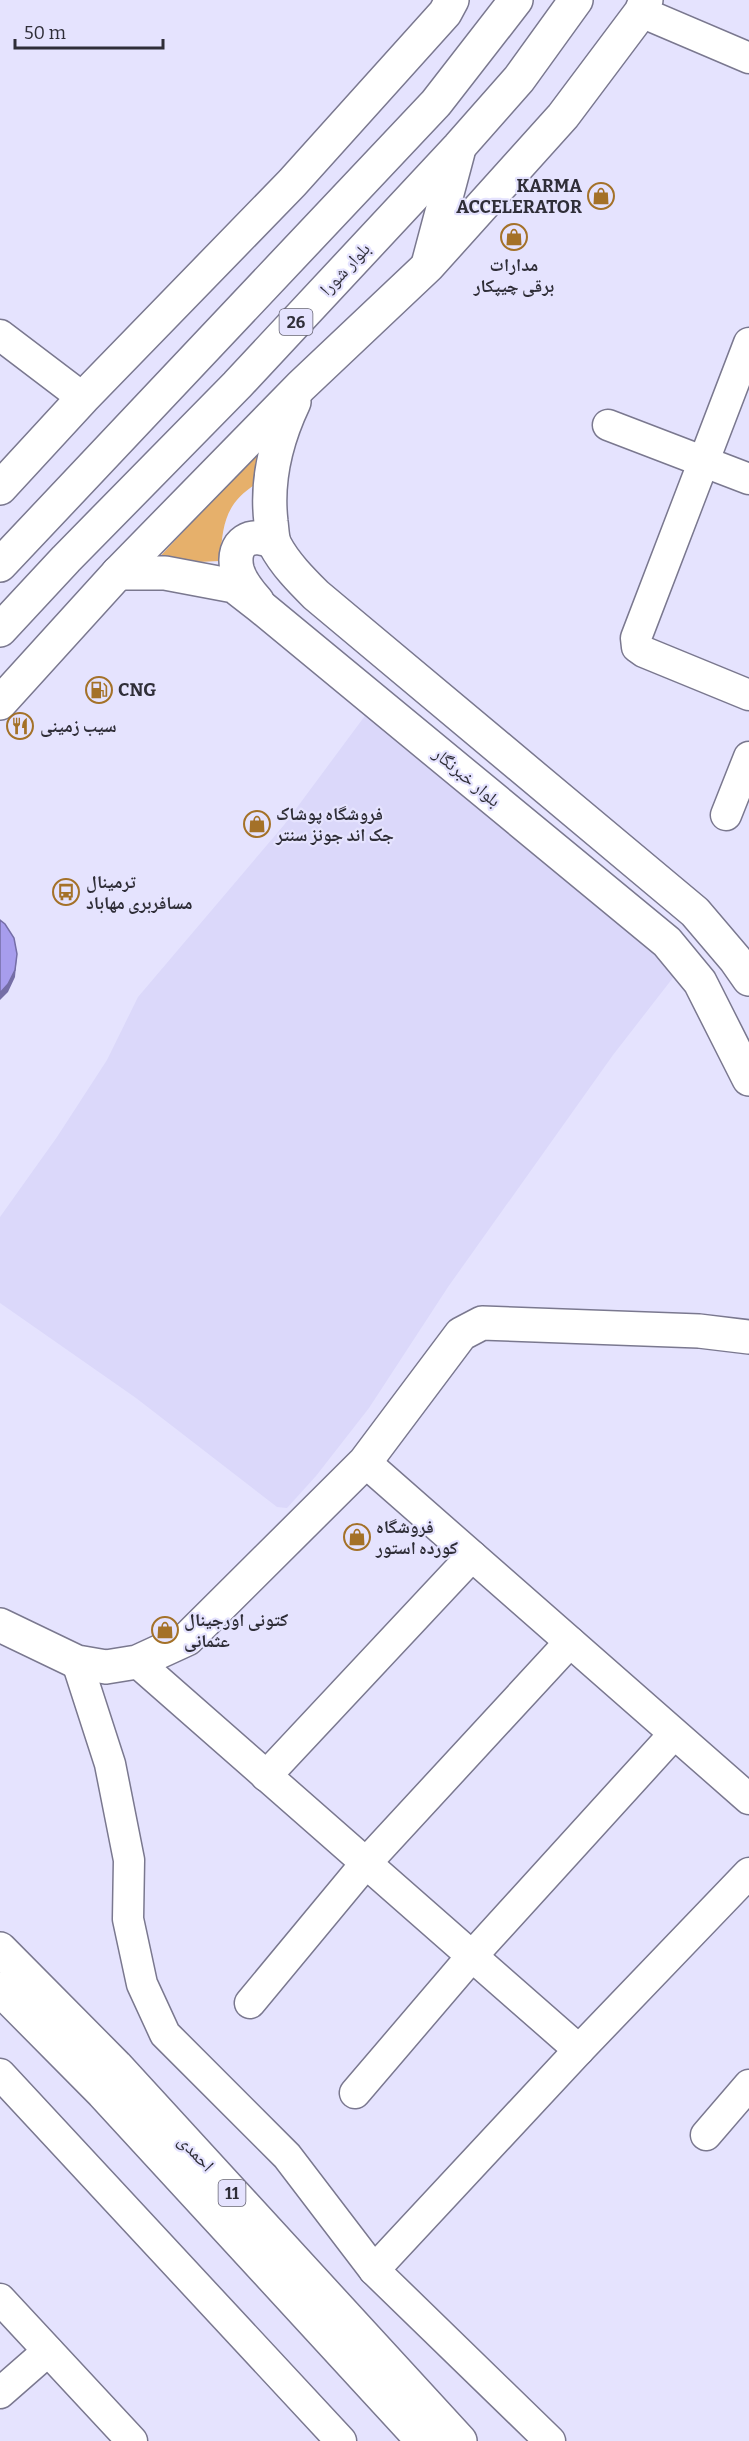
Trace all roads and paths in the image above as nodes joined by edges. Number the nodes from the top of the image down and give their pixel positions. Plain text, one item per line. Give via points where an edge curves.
1 (452, 0) edge
2 (516, 0) edge
3 (576, 6) edge
4 (644, 6) edge
5 (749, 58) edge
6 (459, 147) junction
7 (428, 266) junction
8 (0, 335) edge
9 (749, 343) edge
10 (301, 386) junction
11 (83, 398) junction
12 (608, 425) dead end
13 (703, 461) junction
14 (749, 479) edge
15 (0, 488) edge
16 (274, 543) junction
17 (0, 565) edge
18 (118, 573) junction
19 (261, 607) junction
20 (0, 630) edge
21 (749, 695) edge
22 (0, 703) edge
23 (749, 757) edge
24 (726, 814) dead end
25 (744, 967) edge
26 (749, 1079) edge
27 (745, 1325) edge
28 (365, 1462) junction
29 (472, 1556) junction
30 (0, 1625) edge
31 (570, 1642) junction
32 (77, 1662) junction
33 (137, 1662) junction
34 (674, 1734) junction
35 (266, 1776) junction
36 (749, 1799) edge
37 (366, 1863) junction
38 (749, 1873) edge
39 (0, 1949) edge
40 (472, 1956) junction
41 (0, 1989) edge
42 (250, 2003) dead end
43 (579, 2050) junction
44 (0, 2074) edge
45 (749, 2085) edge
46 (355, 2093) dead end
47 (706, 2135) dead end
48 (374, 2270) junction
49 (0, 2299) edge
50 (48, 2351) junction
51 (0, 2393) edge
52 (126, 2439) edge
53 (341, 2441) edge
54 (423, 2441) edge
55 (460, 2441) edge
56 (550, 2441) edge

1 - 11 main road via 445,13 292,183
2 - 17 main road via 436,103
3 - 6 main road, بلوار شورا / 26
4 - 5 street
4 - 7 main road via 563,116
6 - 7 main road
6 - 20 main road, بلوار شورا / 26
7 - 10 main road
8 - 11 street
9 - 13 street
10 - 16 main road via 281,430 272,470 270,507
10 - 18 main road
11 - 15 main road
12 - 13 street
13 - 14 street
13 - 21 street via 636,638 637,647
16 - 19 main road via 264,537 247,539 238,552 237,570
16 - 25 main road via 295,574 316,595 695,912
18 - 19 main road, بلوار خبرنگار via 165,573 234,586
18 - 22 main road
19 - 26 main road, بلوار خبرنگار via 667,942 700,982
23 - 24 street
27 - 28 main road via 699,1331 482,1323 461,1334
28 - 29 street
28 - 33 main road via 187,1639
29 - 31 street
29 - 35 street
30 - 32 main road
31 - 34 street
31 - 37 street
32 - 33 main road via 106,1667
32 - 48 street via 110,1764 129,1860 128,1919 142,1984 165,2034 287,2156
33 - 35 street
34 - 36 street
34 - 40 street
35 - 37 street
37 - 40 street
37 - 42 street
38 - 43 street
39 - 55 main road, احمدی / 11 via 116,2066
40 - 43 street
40 - 46 street
41 - 54 main road, احمدی / 11 via 103,2093
43 - 48 street
44 - 53 street
45 - 47 street
48 - 56 street
49 - 50 street
50 - 51 street
50 - 52 street

